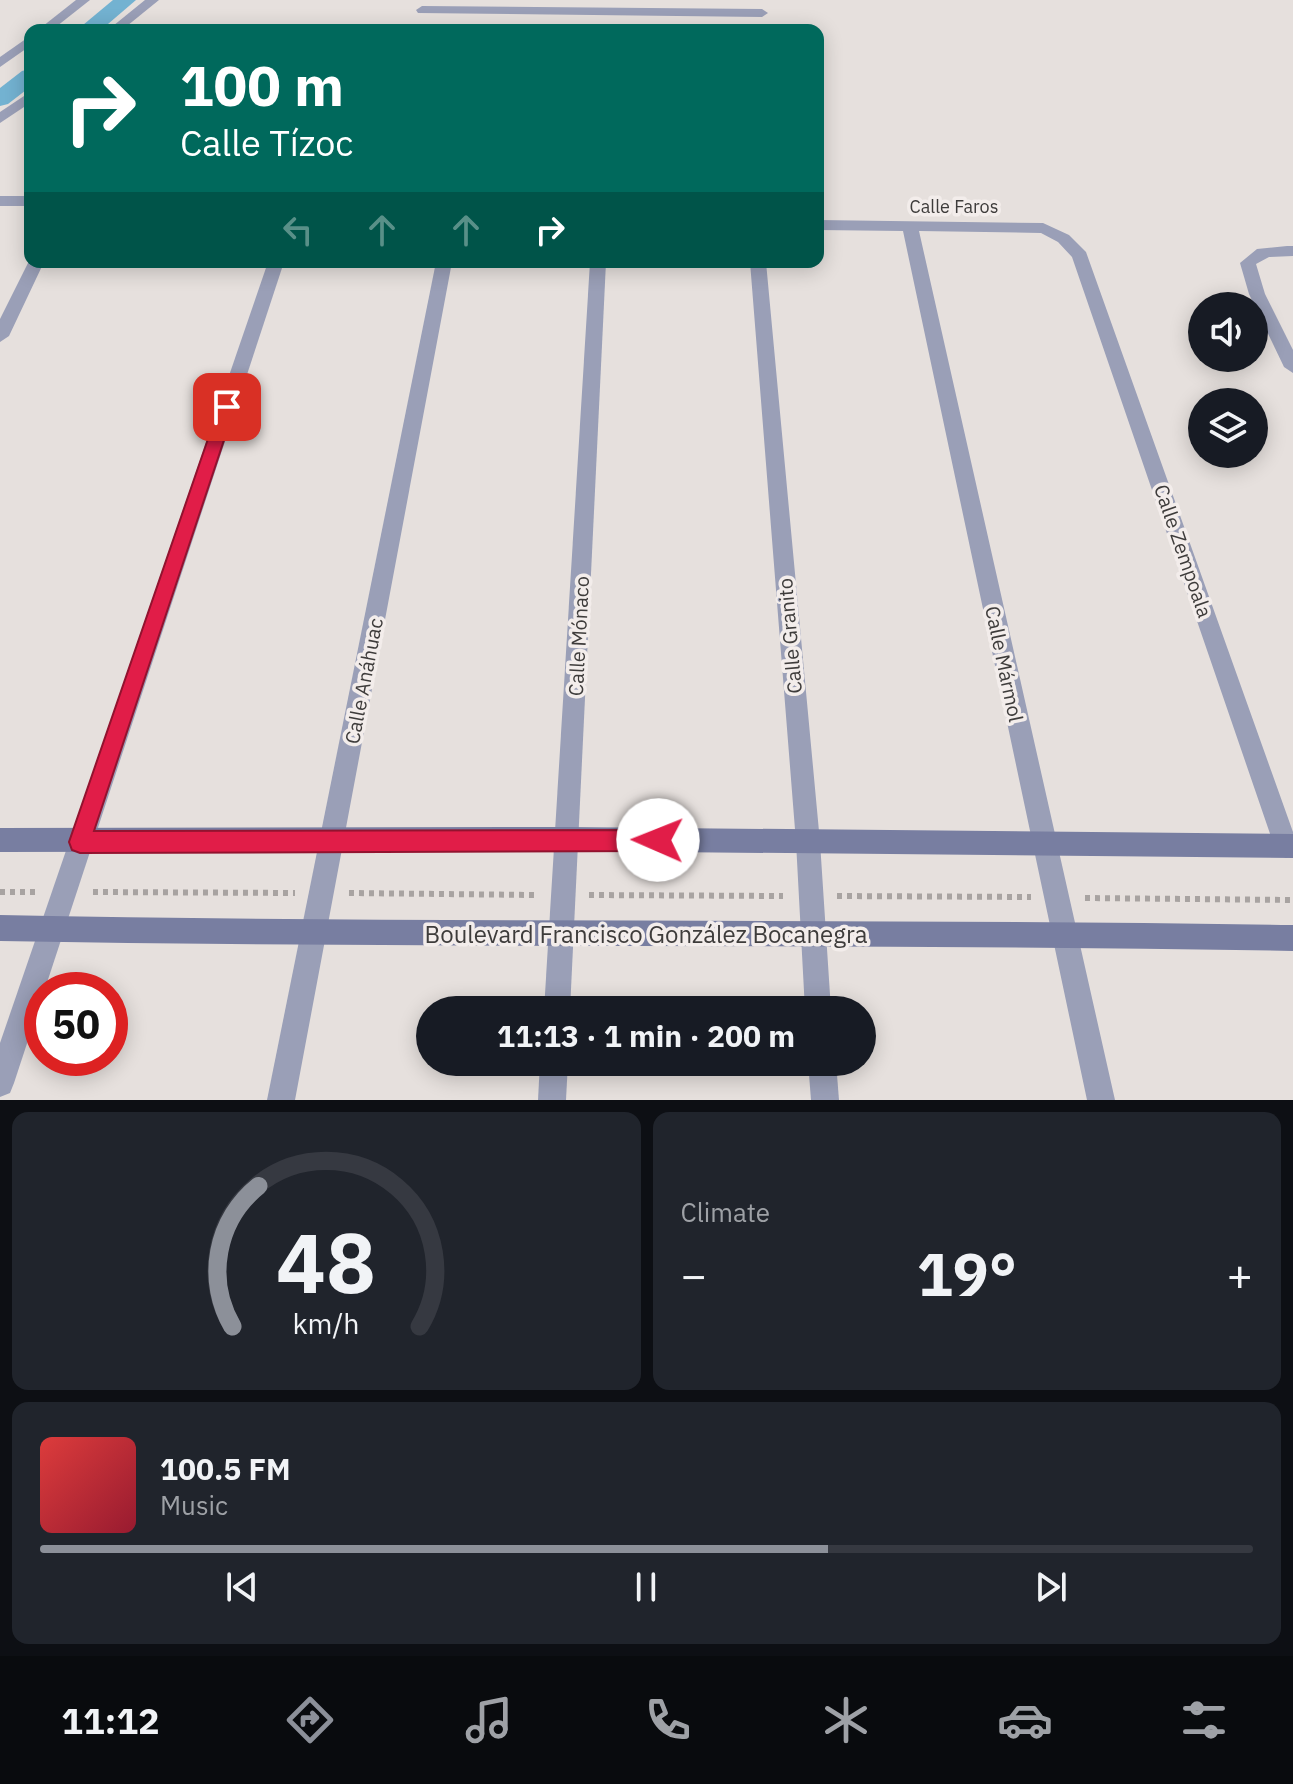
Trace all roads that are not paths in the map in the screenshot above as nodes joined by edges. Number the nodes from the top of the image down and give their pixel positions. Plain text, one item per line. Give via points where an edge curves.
1 (84, 0) edge
2 (153, 0) edge
3 (607, 6) edge
4 (423, 10) edge
5 (762, 13) dead end
6 (52, 24) edge
7 (122, 24) edge
8 (24, 45) edge
9 (0, 63) edge
10 (24, 101) edge
11 (0, 119) edge
12 (0, 201) edge
13 (24, 201) edge
14 (824, 225) edge
15 (910, 227) junction
16 (1293, 251) edge
17 (1080, 256) joint
18 (33, 268) edge
19 (274, 268) edge
20 (443, 268) edge
21 (598, 268) edge
22 (759, 268) edge
23 (0, 336) edge
24 (1293, 367) edge
25 (568, 839) junction
26 (0, 840) edge
27 (332, 841) junction
28 (1042, 841) junction
29 (80, 842) junction
30 (808, 842) junction
31 (1290, 846) edge
32 (0, 928) edge
33 (52, 929) junction
34 (313, 934) junction
35 (561, 934) junction
36 (1064, 934) junction
37 (813, 936) junction
38 (1293, 938) edge
39 (558, 996) edge
40 (817, 996) edge
41 (553, 1076) edge
42 (823, 1076) edge
43 (0, 1083) edge
44 (281, 1100) edge
45 (552, 1100) edge
46 (825, 1100) edge
47 (1101, 1100) edge

1 - 6 street
2 - 7 street
3 - 4 street
3 - 5 street
8 - 9 street
10 - 11 street
12 - 13 street
14 - 15 street, Calle Faros
15 - 17 street, Calle Faros via 1043,228 1059,234
15 - 28 street, Calle Mármol
16 - 24 street via 1254,256 1248,263
17 - 31 street, Calle Zempoala
18 - 23 street
19 - 29 street
20 - 27 street, Calle Anáhuac
21 - 25 street, Calle Mónaco
22 - 30 street, Calle Granito
25 - 27 main road
25 - 30 main road
25 - 35 street, Calle Mónaco
26 - 29 main road
27 - 29 main road
27 - 34 street, Calle Anáhuac
28 - 30 main road
28 - 31 main road
28 - 36 street, Calle Mármol
29 - 33 street
30 - 37 street, Calle Granito
32 - 33 main road, Boulevard Francisco González Bocanegra
33 - 34 main road, Boulevard Francisco González Bocanegra
33 - 43 street
34 - 35 main road, Boulevard Francisco González Bocanegra
34 - 44 street, Calle Anáhuac
35 - 37 main road, Boulevard Francisco González Bocanegra
35 - 39 street, Calle Mónaco
36 - 37 main road, Boulevard Francisco González Bocanegra
36 - 38 main road, Boulevard Francisco González Bocanegra
36 - 47 street, Calle Mármol
37 - 40 street, Calle Granito
41 - 45 street
42 - 46 street

